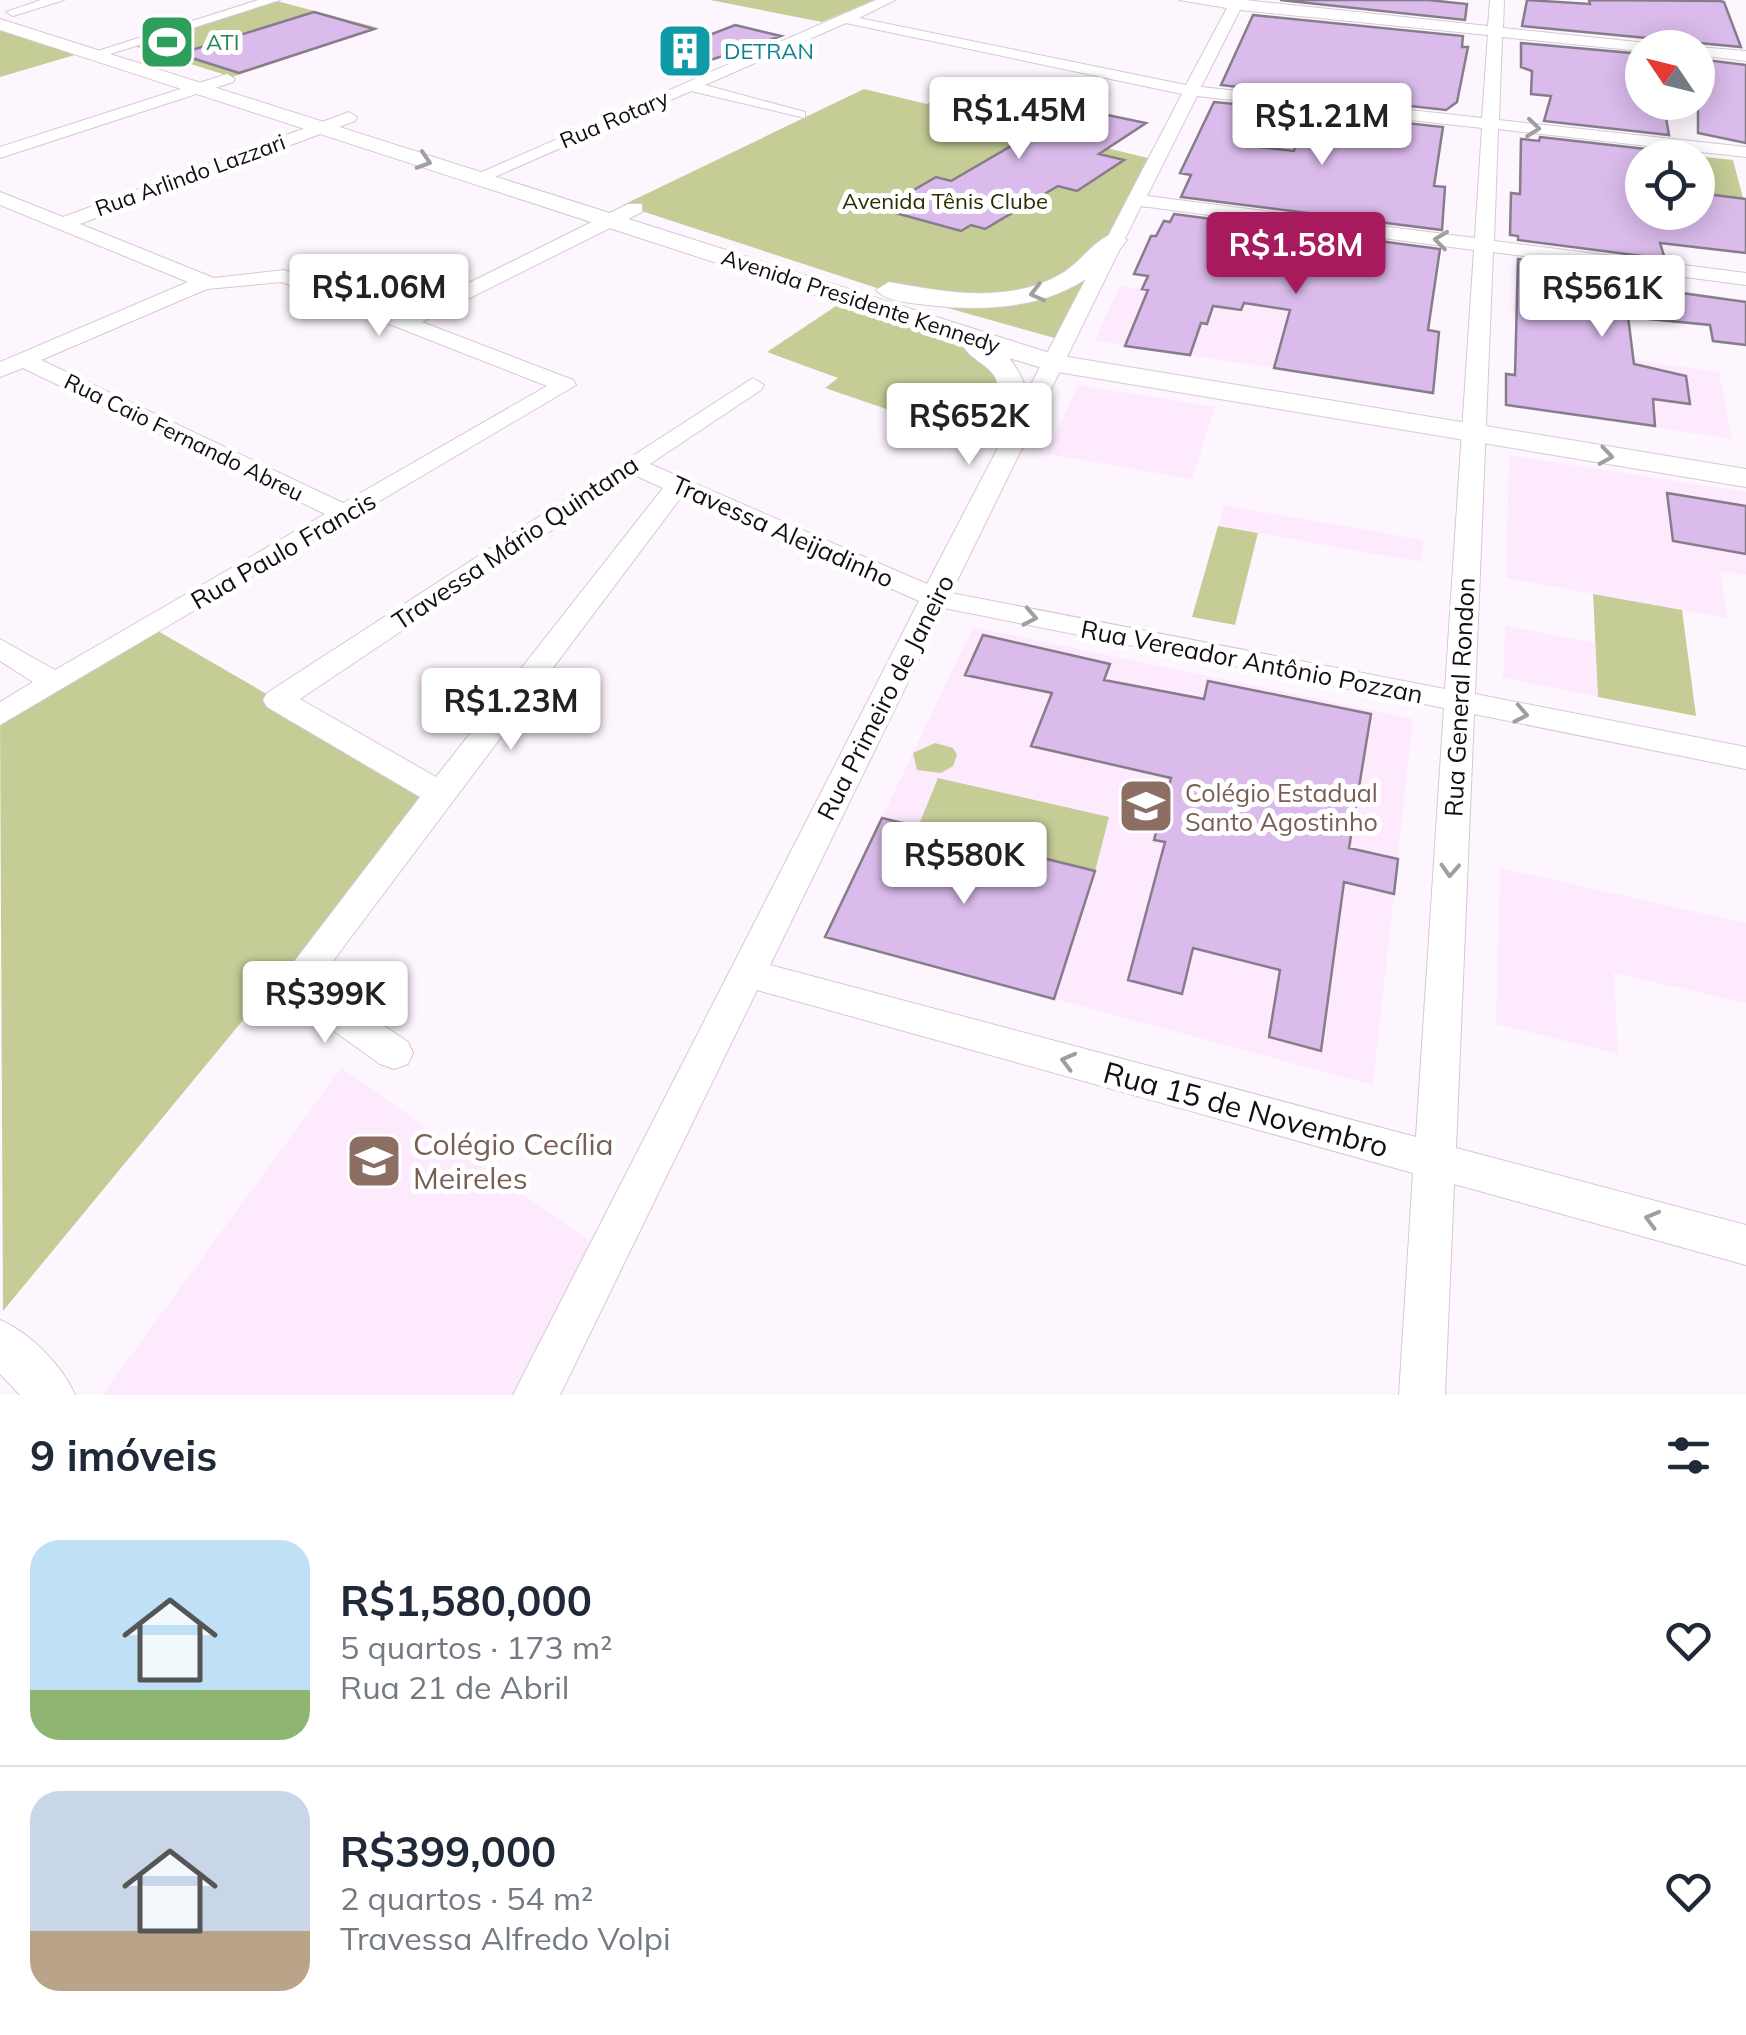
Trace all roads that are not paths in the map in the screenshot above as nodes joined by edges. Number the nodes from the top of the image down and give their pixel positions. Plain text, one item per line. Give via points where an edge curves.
1 (56, 0) edge
2 (273, 0) edge
3 (888, 0) edge
4 (1186, 0) edge
5 (1496, 0) edge
6 (1237, 4) edge
7 (4, 15) edge
8 (845, 19) junction
9 (1495, 32) junction
10 (1625, 45) edge
11 (122, 46) junction
12 (1715, 53) edge
13 (93, 55) junction
14 (1746, 56) edge
15 (227, 78) junction
16 (690, 86) junction
17 (198, 88) junction
18 (1192, 91) junction
19 (799, 115) dead end
20 (348, 117) junction
21 (1490, 124) junction
22 (320, 127) junction
23 (1746, 152) edge
24 (0, 153) edge
25 (504, 166) junction
26 (478, 178) junction
27 (0, 198) edge
28 (1135, 200) junction
29 (635, 208) junction
30 (610, 220) junction
31 (61, 224) junction
32 (1115, 240) junction
33 (1484, 245) junction
34 (1746, 279) edge
35 (205, 282) junction
36 (880, 298) junction
37 (406, 322) junction
38 (1056, 354) junction
39 (24, 360) junction
40 (0, 370) edge
41 (752, 385) dead end
42 (1474, 424) junction
43 (1012, 444) junction
44 (1746, 455) edge
45 (632, 465) junction
46 (1746, 478) edge
47 (678, 485) junction
48 (345, 514) junction
49 (935, 598) junction
50 (0, 648) edge
51 (55, 683) junction
52 (1459, 702) junction
53 (0, 715) edge
54 (1746, 758) edge
55 (441, 795) junction
56 (746, 973) junction
57 (394, 1054) dead end
58 (1434, 1160) junction
59 (1746, 1245) edge
60 (0, 1342) edge
61 (52, 1395) edge
62 (536, 1395) edge
63 (1422, 1395) edge

1 - 7 street
2 - 11 street
3 - 8 street, Rua Rotary
4 - 6 street
5 - 9 street, Rua General Rondon
6 - 9 street
6 - 18 street, Rua Primeiro de Janeiro
7 - 11 main road, Avenida Presidente Kennedy
7 - 13 main road, Avenida Presidente Kennedy
8 - 16 street, Rua Rotary
8 - 18 street
9 - 10 street
9 - 21 street, Rua General Rondon
11 - 13 street
11 - 15 main road, Avenida Presidente Kennedy
12 - 14 street
13 - 17 main road, Avenida Presidente Kennedy
15 - 17 street
15 - 20 main road, Avenida Presidente Kennedy
16 - 19 street
16 - 25 street, Rua Rotary
17 - 22 main road, Avenida Presidente Kennedy
17 - 24 street
18 - 21 street
18 - 28 street, Rua Primeiro de Janeiro
20 - 22 street, Rua Arlindo Lazzari
20 - 25 main road, Avenida Presidente Kennedy
21 -> 23 street
21 - 33 street, Rua General Rondon
22 -> 26 main road, Avenida Presidente Kennedy
22 - 31 street, Rua Arlindo Lazzari
25 - 26 street, Rua Rotary
25 - 29 main road, Avenida Presidente Kennedy
26 - 30 main road, Avenida Presidente Kennedy
27 - 31 street
28 - 32 street, Rua Primeiro de Janeiro
33 -> 28 street
29 - 30 street
29 - 36 main road, Avenida Presidente Kennedy
30 - 36 main road, Avenida Presidente Kennedy
30 - 37 street
31 - 35 street
32 -> 36 main road via 1083,275 1036,294 961,301
32 - 38 street, Rua Primeiro de Janeiro
33 - 34 street
33 - 42 street, Rua General Rondon
35 - 37 street via 284,276
35 - 39 street
36 - 38 main road, Avenida Presidente Kennedy
36 - 43 main road via 998,361 1014,382
37 - 48 street, Rua Paulo Francis via 565,385
38 - 42 main road, Avenida Presidente Kennedy
38 - 43 street, Rua Primeiro de Janeiro
39 - 40 street
39 - 48 street, Rua Caio Fernando Abreu
41 - 45 street, Travessa Mário Quintana
42 - 44 main road, Avenida Presidente Kennedy
42 -> 46 main road, Avenida Presidente Kennedy
42 - 52 street, Rua General Rondon
43 - 49 street, Rua Primeiro de Janeiro
45 - 47 street, Travessa Aleijadinho
45 - 55 street, Travessa Mário Quintana via 278,700
47 - 49 street, Travessa Aleijadinho
47 - 55 street
48 - 51 street, Rua Paulo Francis
49 -> 52 street, Rua Vereador Antônio Pozzan
49 - 56 street, Rua Primeiro de Janeiro
50 - 51 street
51 - 53 street, Rua Paulo Francis
52 -> 54 street, Rua Vereador Antônio Pozzan
52 -> 58 street, Rua General Rondon
55 - 57 street via 295,984
58 -> 56 street, Rua 15 de Novembro
56 - 62 street, Rua Primeiro de Janeiro
59 -> 58 street, Rua 15 de Novembro
58 - 63 street, Rua General Rondon
60 - 61 street

